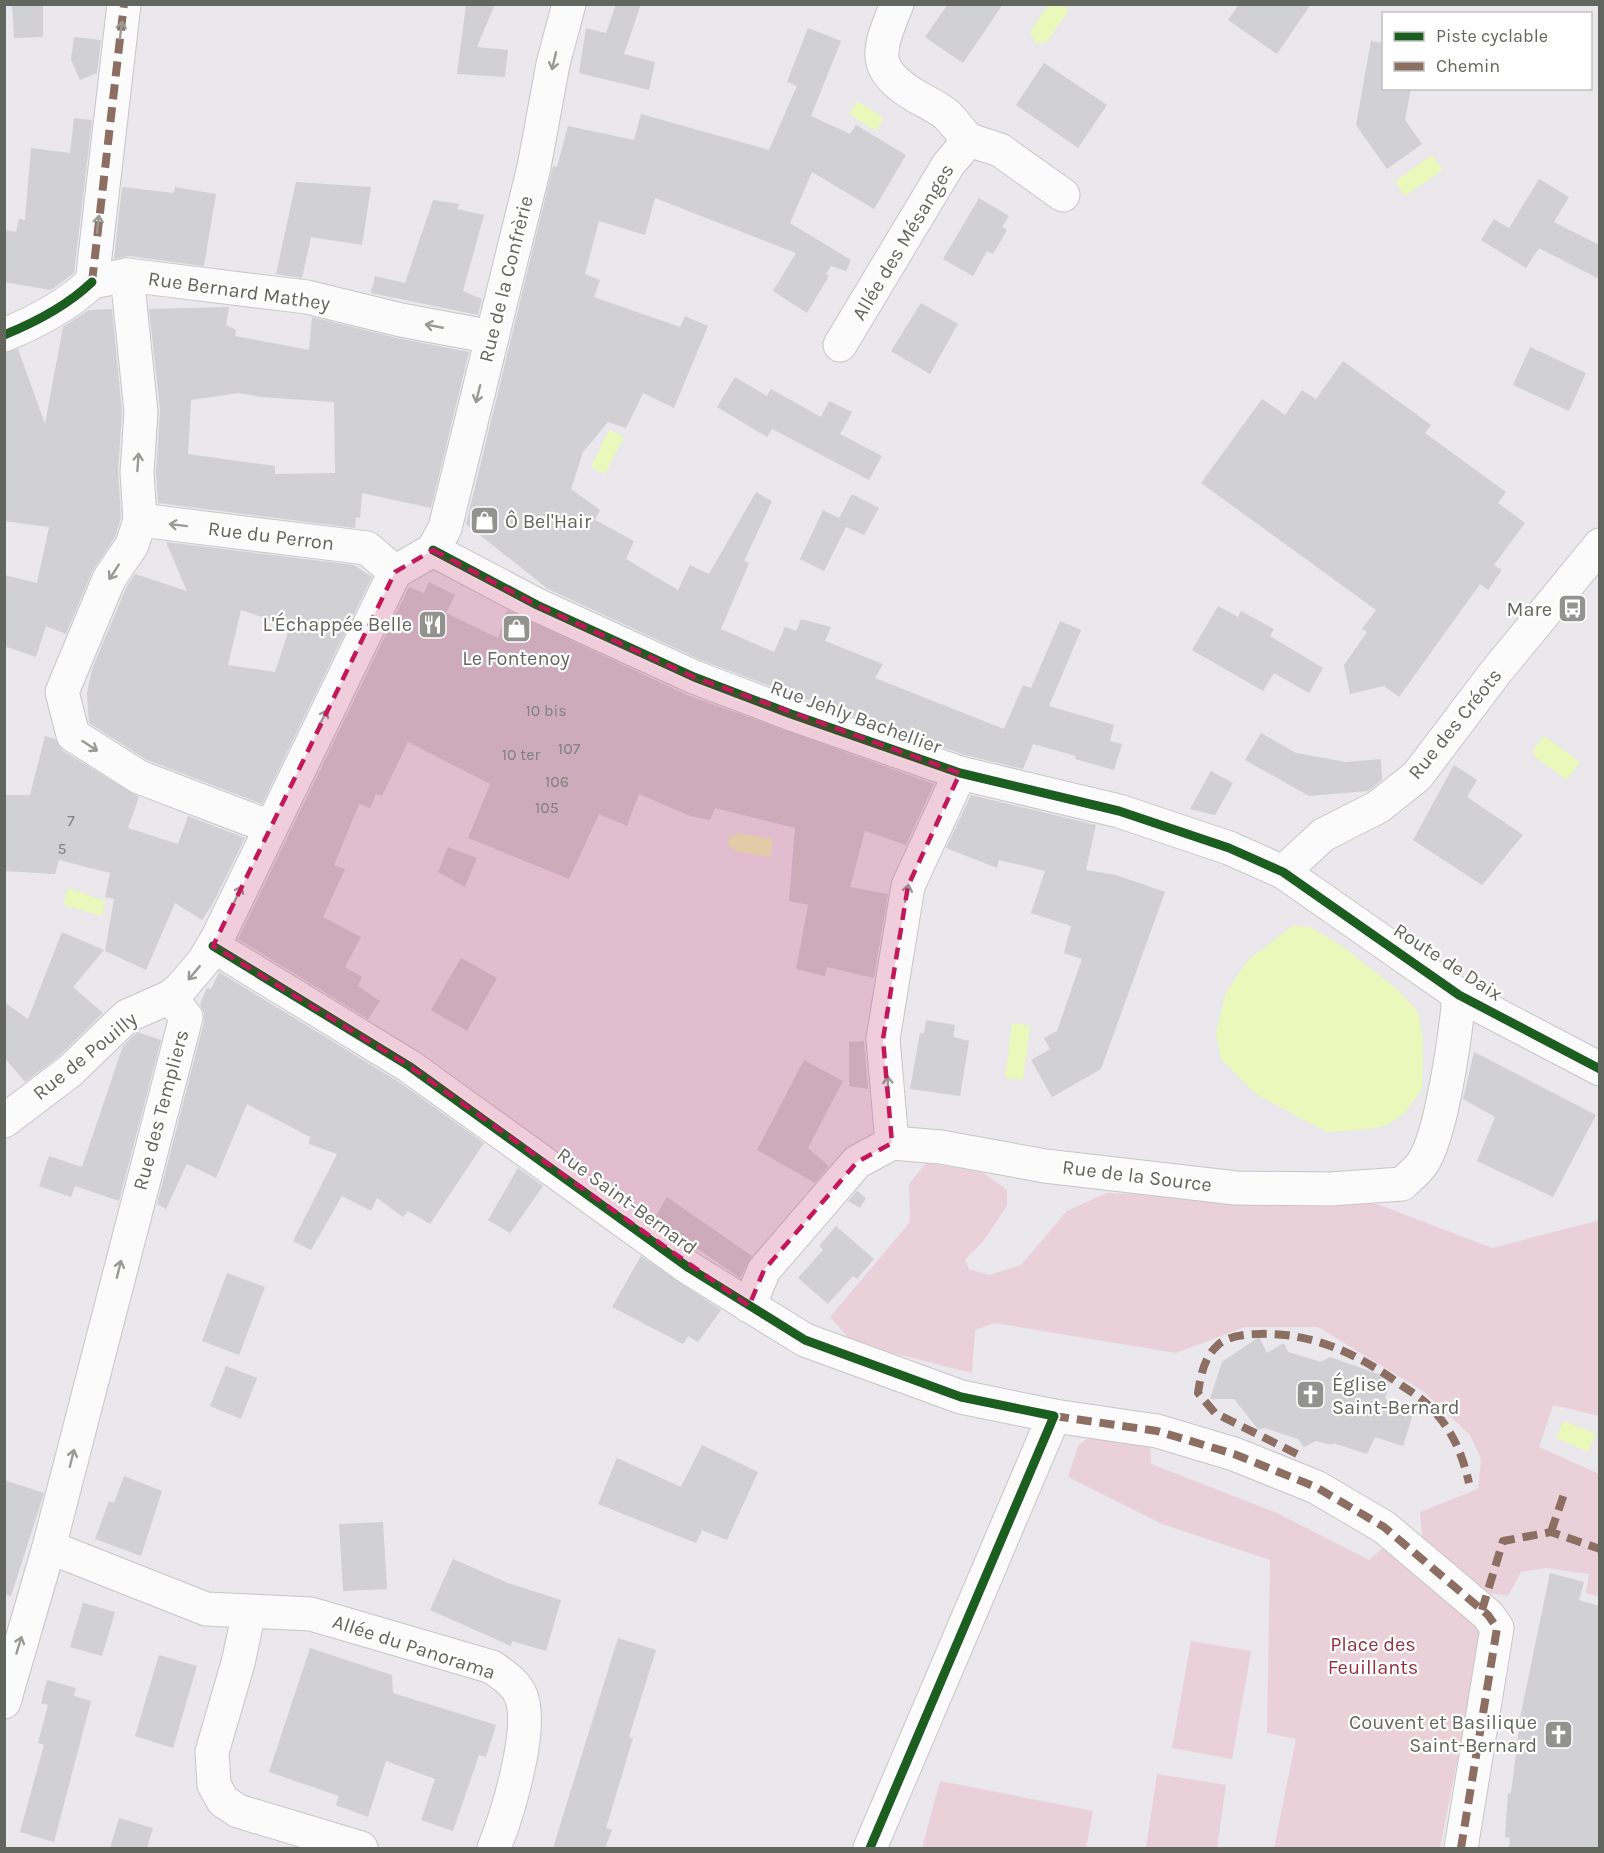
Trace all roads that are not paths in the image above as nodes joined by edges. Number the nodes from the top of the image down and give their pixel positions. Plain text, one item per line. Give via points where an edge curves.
1 (124, 4) edge
2 (569, 4) edge
3 (897, 4) edge
4 (969, 140) junction
5 (1063, 195) dead end
6 (127, 275) junction
7 (92, 282) junction
8 (4, 336) edge
9 (492, 337) junction
10 (840, 345) dead end
11 (140, 520) junction
12 (1599, 545) edge
13 (433, 550) junction
14 (394, 572) junction
15 (960, 774) junction
16 (270, 827) junction
17 (1284, 872) junction
18 (213, 946) junction
19 (1459, 995) junction
20 (170, 997) junction
21 (1599, 1070) edge
22 (4, 1121) edge
23 (892, 1143) junction
24 (749, 1306) junction
25 (1054, 1416) junction
26 (49, 1547) junction
27 (249, 1612) junction
28 (4, 1702) edge
29 (361, 1848) edge
30 (494, 1848) edge
31 (870, 1848) edge
32 (1461, 1848) edge

7 -> 1 street
2 -> 9 street, Rue de la Confrèrie
3 - 4 street via 884,41 885,70 894,83 946,114
4 - 5 street via 1000,150
4 - 10 street, Allée des Mésanges via 948,165
6 - 7 street, Rue Bernard Mathey
9 -> 6 street, Rue Bernard Mathey via 307,297
11 -> 6 street via 137,472 141,412
7 - 8 street via 76,297
9 -> 13 street, Rue de la Confrèrie via 445,528
14 -> 11 street, Rue du Perron via 367,548
11 -> 16 street via 132,544 109,579 62,692 73,735 139,777
12 - 17 street, Rue des Créots via 1417,776 1378,807 1323,835
13 - 14 street
13 - 15 street, Rue Jehly Bachellier via 537,605 694,677
16 -> 14 street
15 - 17 street, Rue Jehly Bachellier via 1119,811 1229,848
23 -> 15 street via 883,1039 908,886
18 -> 16 street
17 - 19 street, Route de Daix
18 -> 20 street via 190,978
18 - 24 street, Rue Saint-Bernard via 409,1066 688,1268
19 - 21 street, Route de Daix
19 - 23 street, Rue de la Source via 1435,1131 1423,1164 1402,1184 1330,1189 1236,1188
20 - 22 street, Rue de Pouilly via 127,1016 70,1071
26 -> 20 street, Rue des Templiers via 186,1017
23 - 24 street via 857,1162 764,1270
24 - 25 street, Rue Saint-Bernard via 805,1340 887,1371 961,1397
25 - 31 street
25 - 32 street, Rue Saint-Bernard via 1157,1431 1234,1454 1316,1486 1384,1527 1488,1615 1497,1628
26 - 27 street, Allée du Panorama via 206,1609
28 -> 26 street, Rue des Templiers
27 - 29 street via 212,1752 214,1785 223,1801 238,1812
27 - 30 street, Allée du Panorama via 311,1614 492,1667 510,1680 521,1694 526,1713 525,1733 502,1830

